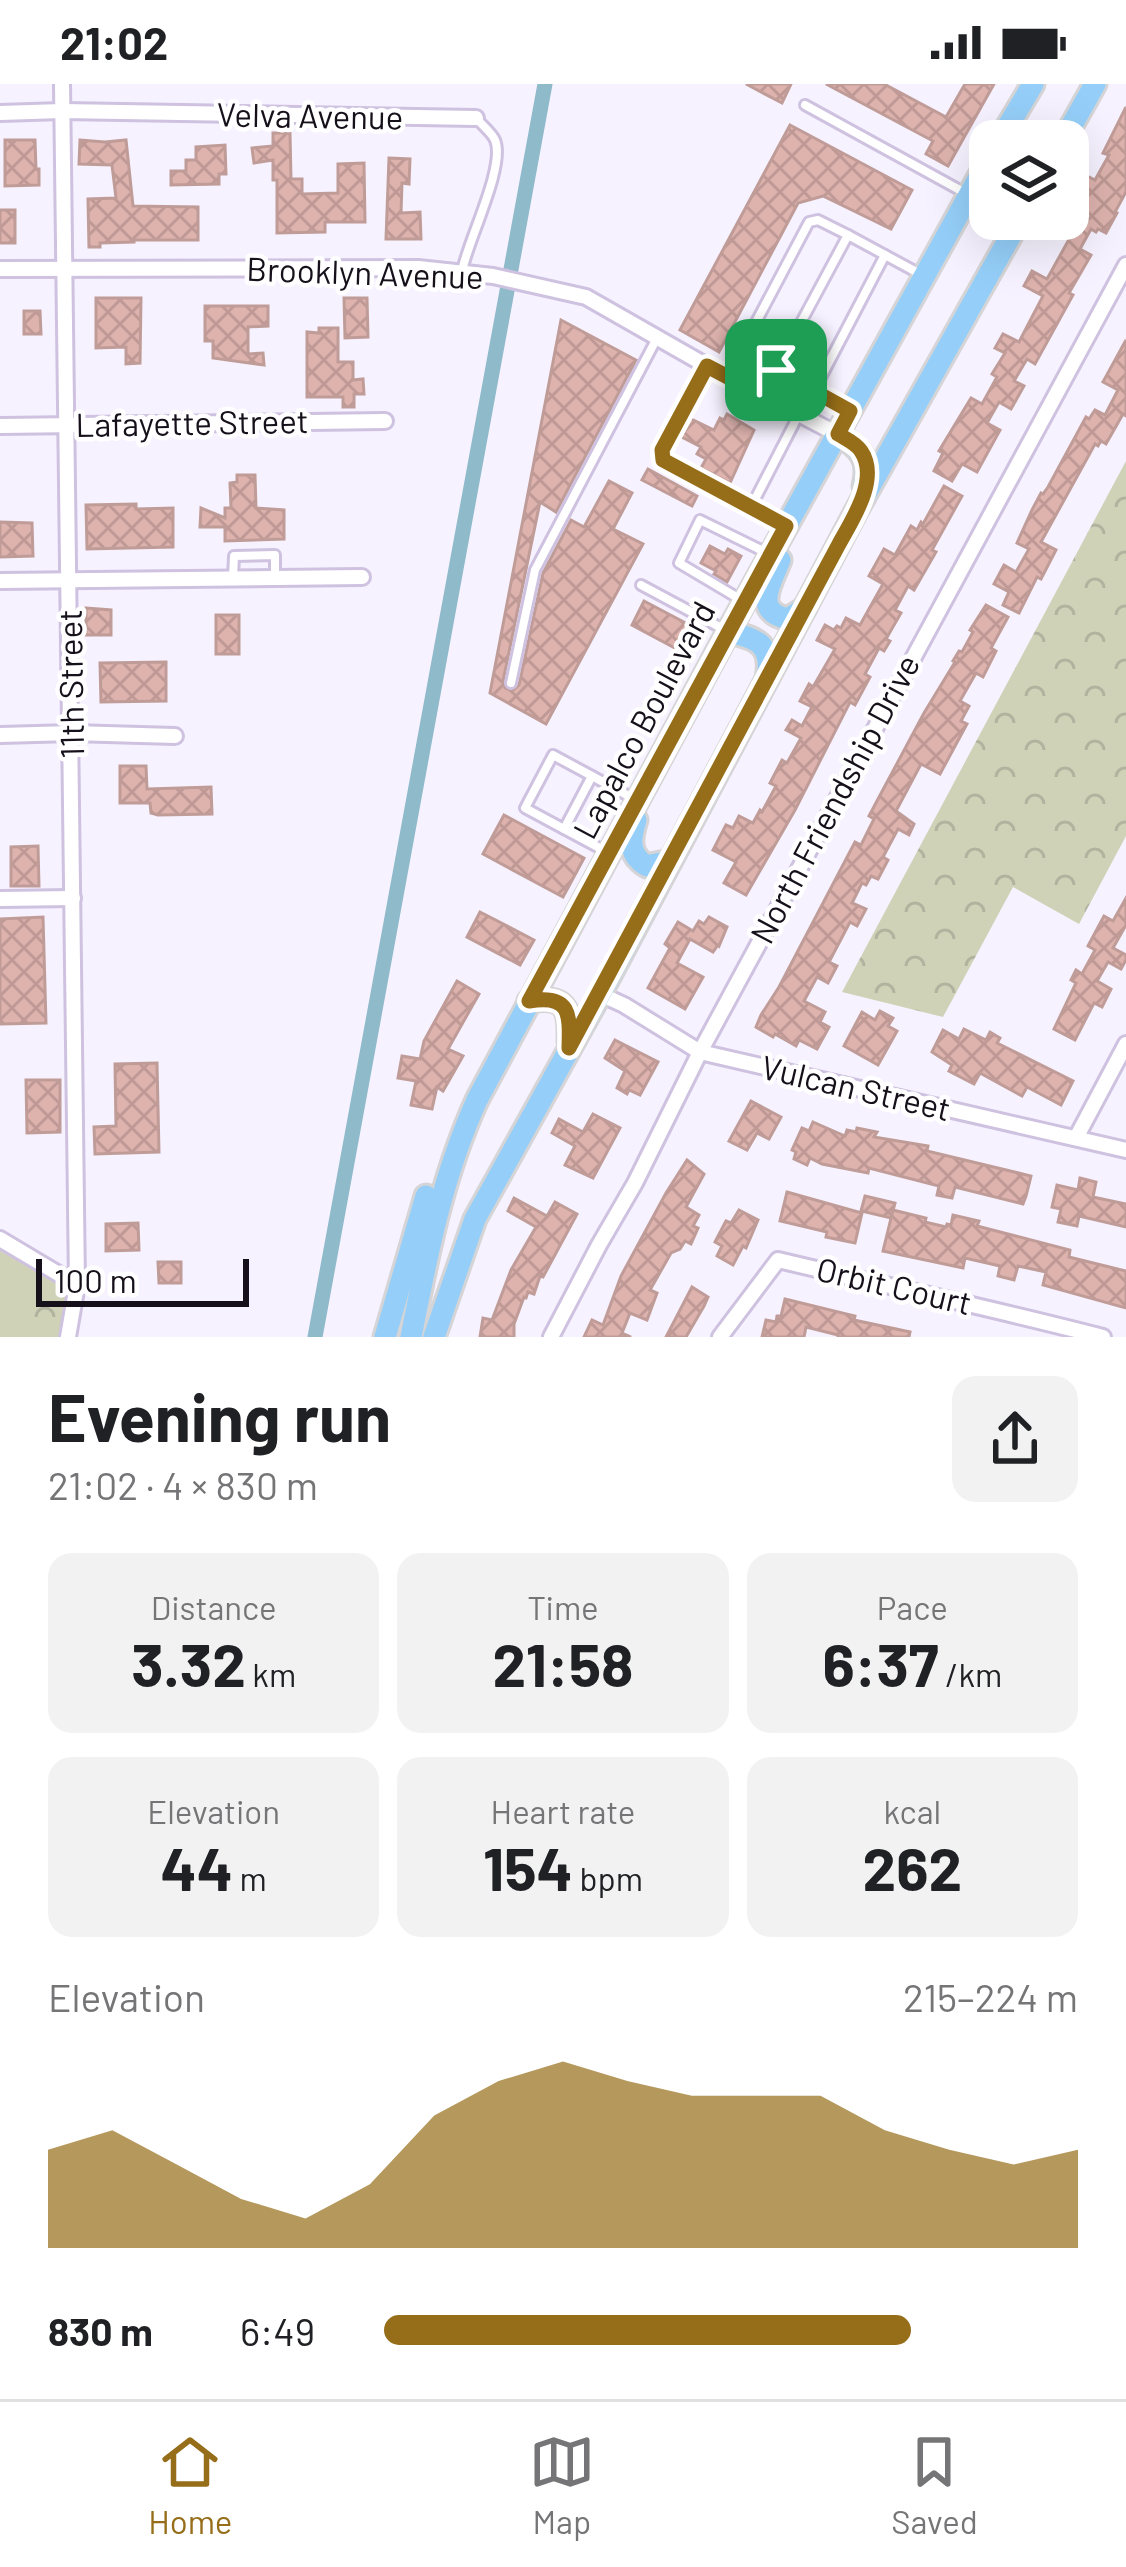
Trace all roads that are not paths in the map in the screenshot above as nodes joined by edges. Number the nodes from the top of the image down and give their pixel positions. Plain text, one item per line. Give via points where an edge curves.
1 (62, 84) edge
2 (1033, 84) edge
3 (1095, 84) edge
4 (805, 104) dead end
5 (62, 111) junction
6 (0, 113) edge
7 (476, 118) joint
8 (1012, 120) edge
9 (1075, 120) edge
10 (968, 195) joint
11 (848, 236) junction
12 (1008, 240) edge
13 (886, 255) junction
14 (1126, 265) edge
15 (64, 268) junction
16 (0, 269) edge
17 (463, 271) junction
18 (924, 276) junction
19 (657, 337) junction
20 (707, 366) junction
21 (776, 370) junction
22 (814, 391) junction
23 (762, 395) junction
24 (850, 411) junction
25 (799, 414) junction
26 (385, 421) dead end
27 (67, 425) junction
28 (0, 427) edge
29 (838, 434) junction
30 (808, 487) junction
31 (860, 505) junction
32 (751, 507) junction
33 (786, 526) junction
34 (770, 554) junction
35 (362, 577) dead end
36 (233, 578) junction
37 (274, 578) junction
38 (70, 580) junction
39 (0, 581) edge
40 (641, 585) dead end
41 (745, 602) junction
42 (807, 606) junction
43 (728, 632) junction
44 (767, 680) junction
45 (511, 683) dead end
46 (72, 733) junction
47 (0, 735) edge
48 (175, 736) dead end
49 (655, 769) junction
50 (592, 776) junction
51 (637, 800) junction
52 (564, 829) junction
53 (609, 854) junction
54 (670, 861) junction
55 (73, 898) junction
56 (0, 899) edge
57 (599, 994) junction
58 (529, 1001) junction
59 (1126, 1044) edge
60 (569, 1048) junction
61 (700, 1052) junction
62 (493, 1070) junction
63 (1076, 1138) junction
64 (1126, 1150) edge
65 (0, 1239) edge
66 (77, 1285) junction
67 (68, 1337) edge
68 (385, 1337) edge
69 (411, 1337) edge
70 (434, 1337) edge
71 (551, 1337) edge
72 (720, 1337) edge
73 (1103, 1337) edge

1 - 5 street, 11th Street
2 - 8 main road
3 - 9 main road
4 - 10 lane
5 - 6 street, Velva Avenue
5 - 7 street, Velva Avenue
5 - 15 street, 11th Street
7 - 17 lane via 498,153
10 - 18 main road, Lapalco Boulevard
11 - 13 lane
11 - 21 lane
11 - 21 lane via 809,223 746,343 746,354
12 - 31 main road
13 - 18 lane
13 - 22 lane
14 - 61 street, North Friendship Drive
15 - 16 street, Brooklyn Avenue
15 - 17 street, Brooklyn Avenue
15 - 27 street, 11th Street
17 - 19 street, Brooklyn Avenue via 586,297
18 - 24 main road, Lapalco Boulevard
19 - 20 street, Brooklyn Avenue
19 - 45 lane via 536,569
20 - 23 street, Brooklyn Avenue
20 - 32 lane via 663,460
21 - 22 lane
21 - 23 lane
22 - 24 lane
23 - 25 street, Brooklyn Avenue
24 - 29 main road, Lapalco Boulevard
25 - 29 street, Brooklyn Avenue
25 - 32 lane
26 - 27 street, Lafayette Street
27 - 28 street, Lafayette Street
27 - 38 street, 11th Street
29 - 30 main road, Lapalco Boulevard
29 - 31 main road via 866,459
30 - 33 main road, Lapalco Boulevard
30 - 42 main road via 766,597 781,619
31 - 42 main road
32 - 33 lane
33 - 34 main road, Lapalco Boulevard
34 - 41 main road, Lapalco Boulevard
34 - 41 lane via 700,520 679,563
35 - 37 street
36 - 37 street
36 - 37 lane via 234,556 275,555
36 - 38 street
38 - 39 street
38 - 46 street, 11th Street
40 - 43 lane
41 - 43 main road, Lapalco Boulevard
42 - 44 main road
43 - 44 main road via 763,645
43 - 49 main road, Lapalco Boulevard
44 - 54 main road
46 - 47 street
46 - 48 street
46 - 55 street, 11th Street
49 - 51 main road, Lapalco Boulevard
49 - 54 main road via 632,847 647,866
50 - 51 lane
50 - 52 lane
50 - 52 lane via 553,755 524,808
51 - 53 main road, Lapalco Boulevard
52 - 53 lane
53 - 58 main road, Lapalco Boulevard
54 - 57 main road
55 - 56 street
55 - 66 street, 11th Street
57 - 60 main road
57 - 61 street, Vulcan Street
58 - 60 main road via 567,1009
58 - 62 main road, Lapalco Boulevard
59 - 63 street
60 - 70 main road via 475,1220
61 - 63 street, Vulcan Street
61 - 71 street, North Friendship Drive
62 - 68 main road via 471,1094 440,1159
62 - 69 main road, Lapalco Boulevard via 442,1190
63 - 64 street, Vulcan Street
65 - 66 street
66 - 67 street, 11th Street
72 - 73 street, Orbit Court via 778,1260

